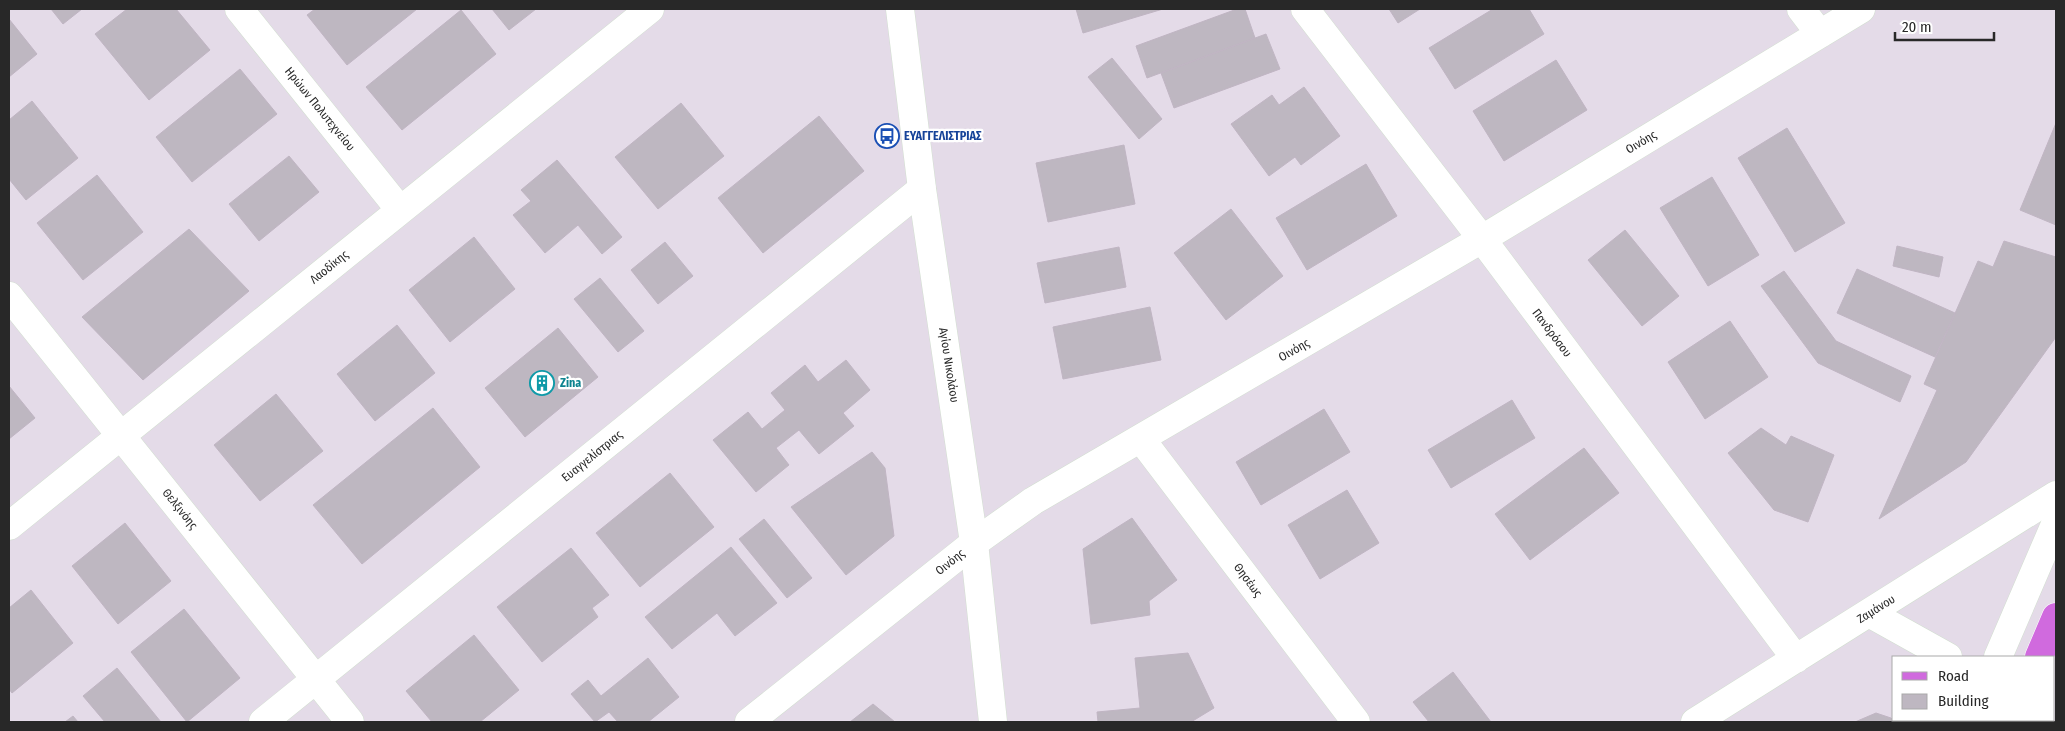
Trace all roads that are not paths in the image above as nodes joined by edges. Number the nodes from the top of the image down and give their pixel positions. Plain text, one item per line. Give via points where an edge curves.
1 (239, 9) edge
2 (650, 9) edge
3 (900, 9) edge
4 (1305, 9) edge
5 (1801, 9) edge
6 (1861, 9) edge
7 (1820, 34) junction
8 (922, 189) junction
9 (400, 210) junction
10 (1482, 239) junction
11 (9, 296) edge
12 (121, 436) junction
13 (1141, 439) junction
14 (2056, 495) edge
15 (2056, 522) edge
16 (9, 526) edge
17 (974, 543) junction
18 (1869, 613) junction
19 (2056, 617) edge
20 (1946, 656) edge
21 (1998, 656) edge
22 (2038, 656) edge
23 (1796, 659) junction
24 (316, 679) junction
25 (262, 722) edge
26 (350, 722) edge
27 (749, 722) edge
28 (993, 722) edge
29 (1356, 722) edge
30 (1695, 722) edge

1 - 9 street, Ηρώων Πολυτεχνείου
2 - 9 street, Λαοδίκης
3 - 8 street, Αγίου Νικολάου
4 - 10 street, Πανδρόσου
5 - 7 street
6 - 7 street, Οινόης
7 - 10 street, Οινόης
8 - 17 street, Αγίου Νικολάου
8 - 24 street, Ευαγγελίστριας
9 - 12 street, Λαοδίκης
10 - 13 street, Οινόης
10 - 23 street, Πανδρόσου
11 - 12 street, Θελξινόης
12 - 16 street, Λαοδίκης
12 - 24 street, Θελξινόης
13 - 17 street, Οινόης via 1033,501
13 - 29 street, Θησέως
14 - 18 street, Ζαμάνου
15 - 21 street
17 - 27 street, Οινόης
17 - 28 street, Αγίου Νικολάου
18 - 20 street
18 - 23 street, Ζαμάνου
19 - 22 main road
23 - 30 street, Ζαμάνου
24 - 25 street, Ευαγγελίστριας
24 - 26 street, Θελξινόης

